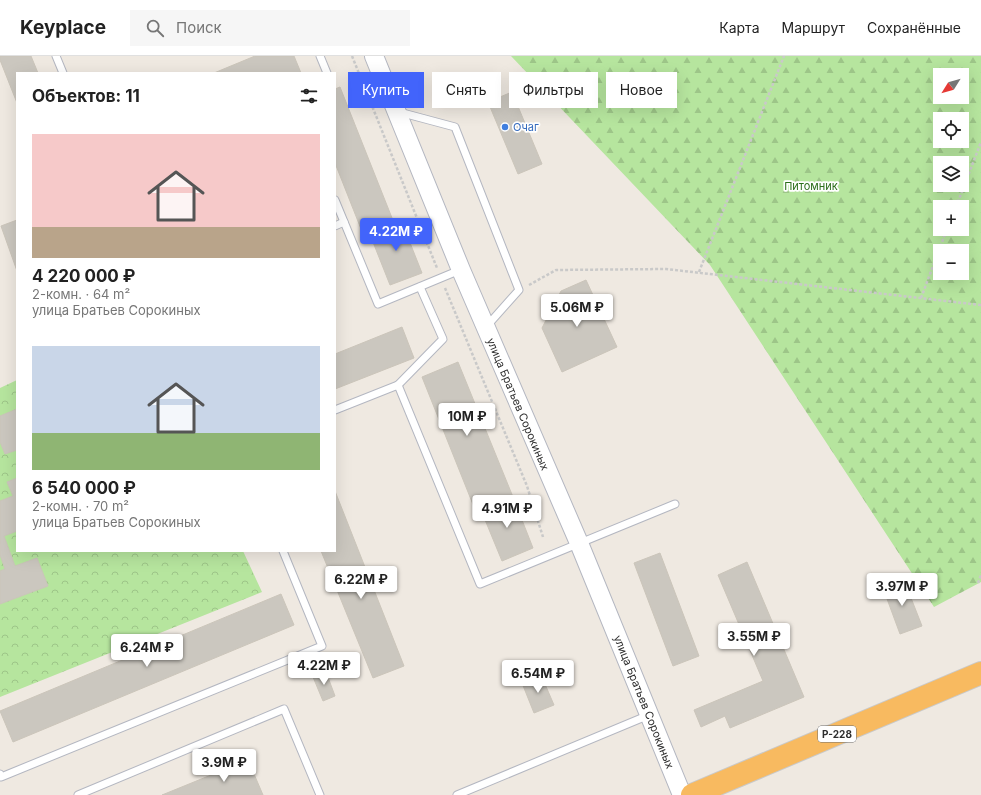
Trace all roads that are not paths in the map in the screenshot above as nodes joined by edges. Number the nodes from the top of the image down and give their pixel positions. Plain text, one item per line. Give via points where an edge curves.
1 (56, 56) edge
2 (320, 56) edge
3 (374, 56) edge
4 (63, 72) edge
5 (327, 72) edge
6 (397, 111) junction
7 (336, 202) edge
8 (344, 222) junction
9 (336, 226) edge
10 (461, 270) junction
11 (420, 287) junction
12 (485, 327) junction
13 (398, 385) junction
14 (336, 410) edge
15 (675, 504) dead end
16 (579, 543) junction
17 (283, 552) edge
18 (981, 673) edge
19 (649, 714) junction
20 (0, 774) edge
21 (78, 795) edge
22 (320, 795) edge
23 (457, 795) edge
24 (682, 795) edge
25 (692, 795) edge

1 - 4 lane
2 - 5 lane
3 - 6 street, улица Братьев Сорокиных
6 - 10 street, улица Братьев Сорокиных
6 - 12 lane via 455,127 519,290
7 - 8 lane
8 - 9 lane
8 - 11 lane via 378,304
10 - 11 lane
10 - 12 street, улица Братьев Сорокиных
11 - 13 lane via 443,339
12 - 16 street, улица Братьев Сорокиных
13 - 14 lane
13 - 16 lane via 480,584
15 - 16 lane
16 - 19 street, улица Братьев Сорокиных
17 - 20 lane via 322,646 1,777
18 - 25 highway, Р-228
19 - 23 lane
19 - 24 street, улица Братьев Сорокиных
21 - 22 lane via 284,709

